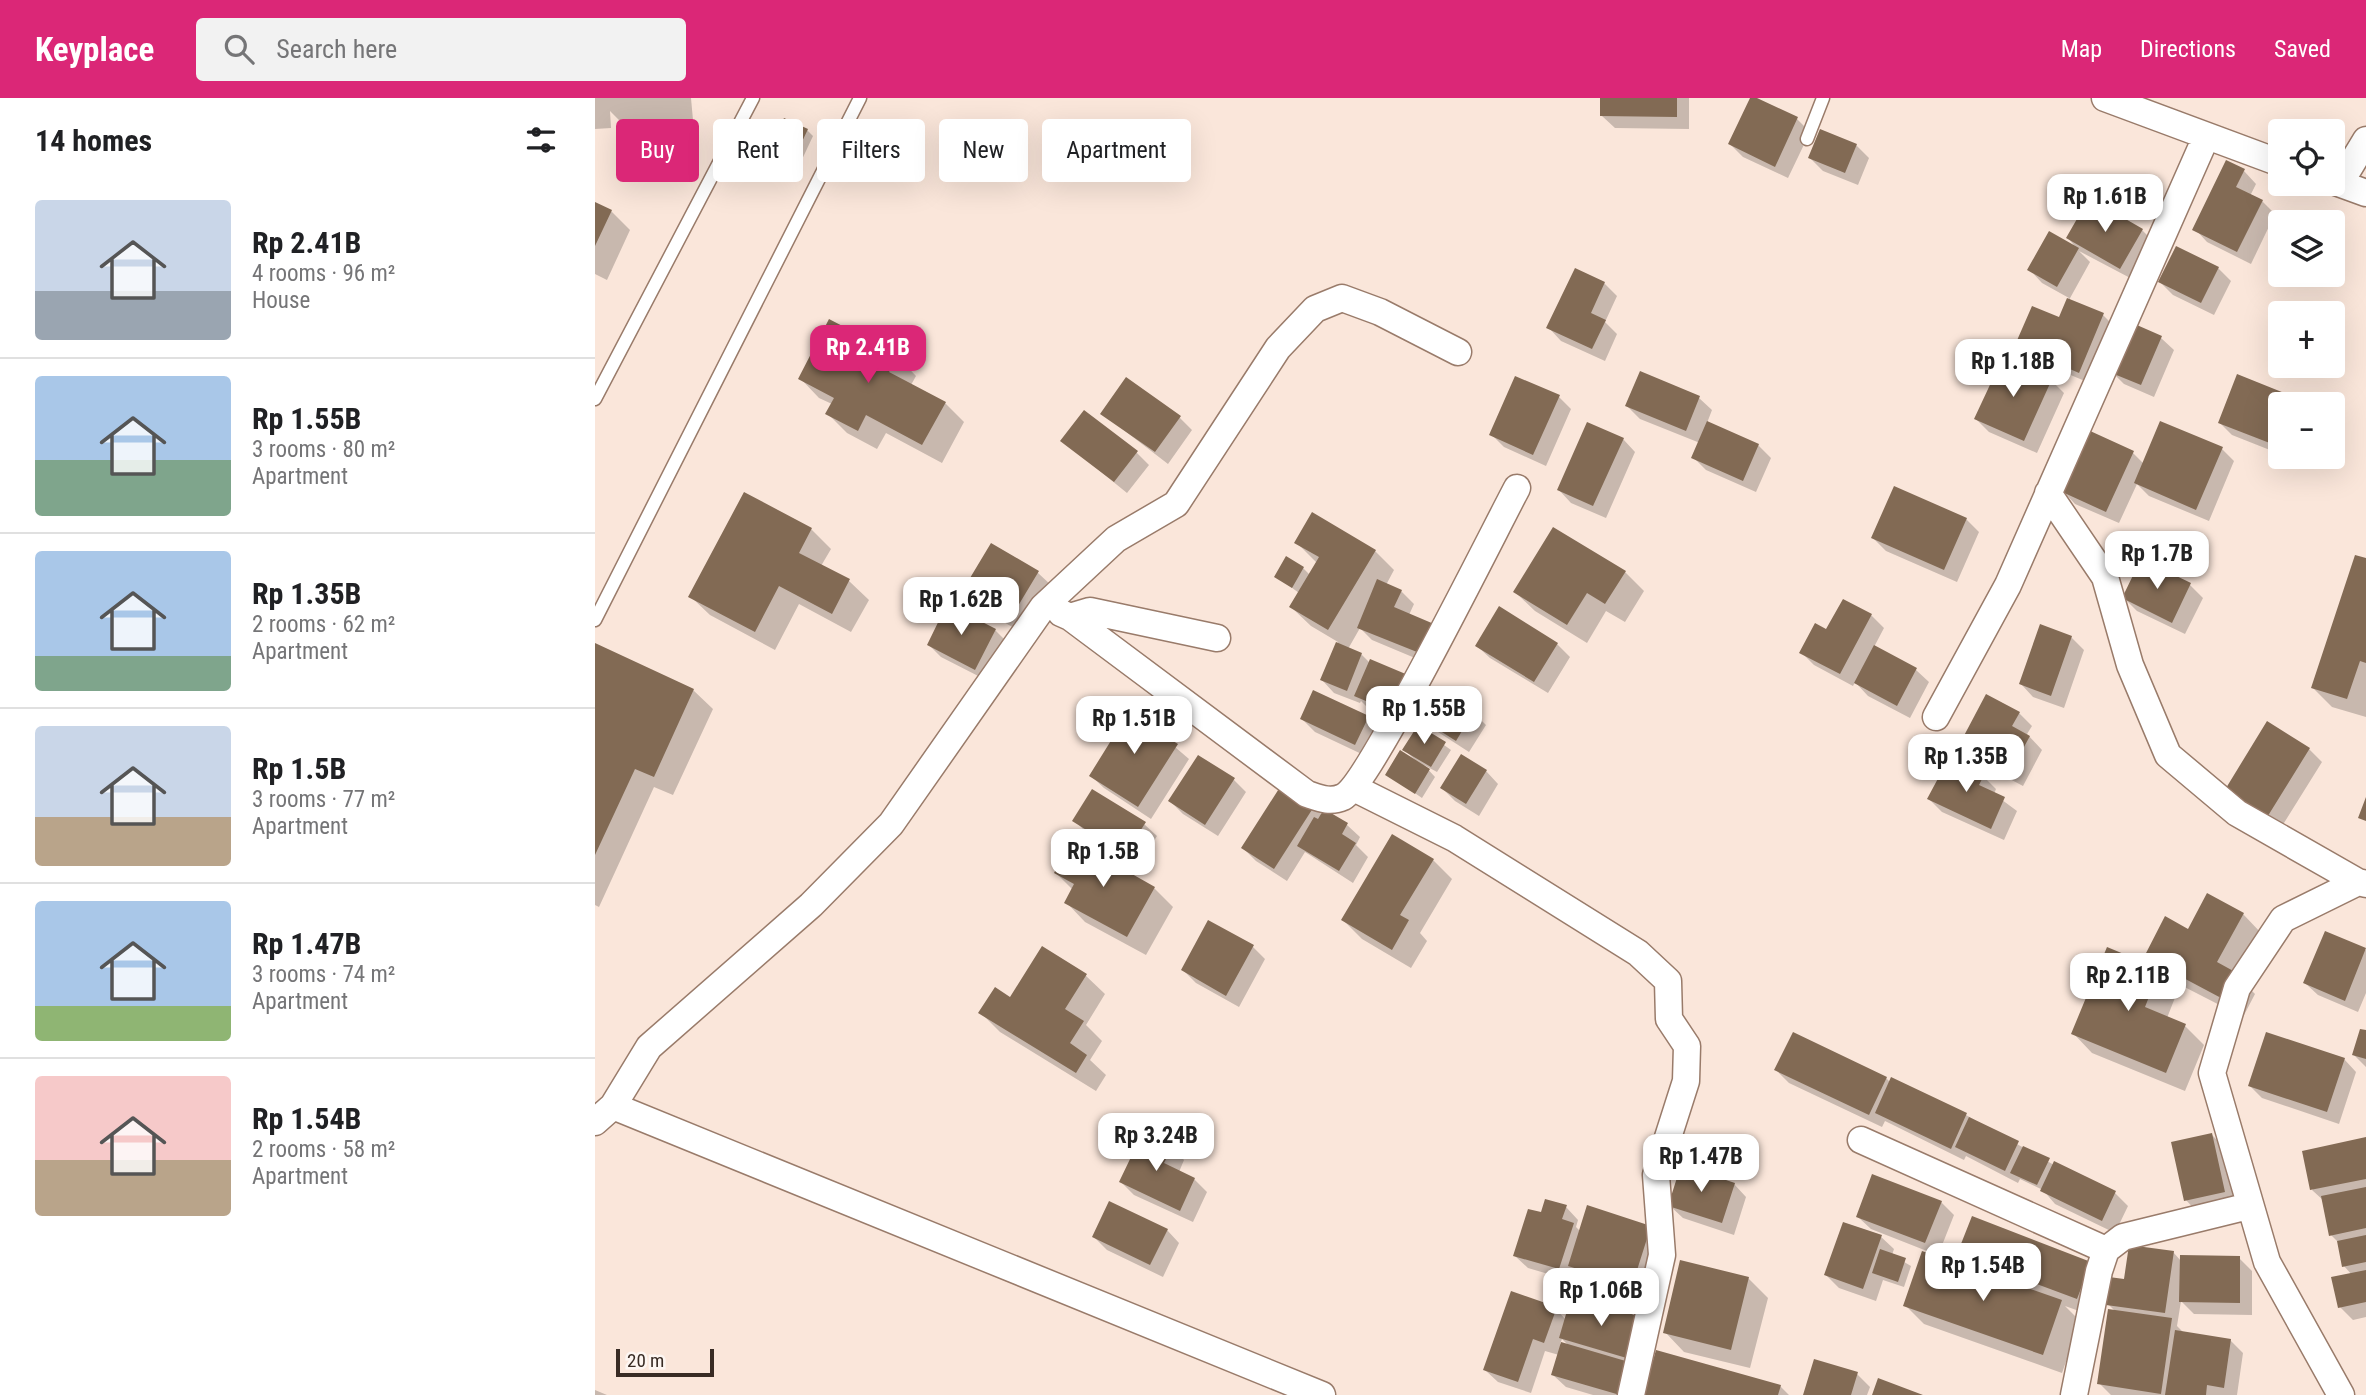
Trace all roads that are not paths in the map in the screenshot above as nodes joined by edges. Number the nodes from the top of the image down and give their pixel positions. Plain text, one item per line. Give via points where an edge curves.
1 (753, 98) edge
2 (860, 98) edge
3 (1823, 98) edge
4 (2105, 98) edge
5 (2206, 137) junction
6 (1807, 139) dead end
7 (2366, 140) edge
8 (2268, 159) edge
9 (2345, 169) edge
10 (2345, 185) edge
11 (2366, 193) edge
12 (1458, 352) dead end
13 (595, 399) edge
14 (1517, 488) dead end
15 (2048, 493) junction
16 (1043, 607) junction
17 (1070, 617) junction
18 (595, 620) edge
19 (1217, 638) dead end
20 (1936, 717) dead end
21 (1354, 788) junction
22 (2362, 883) edge
23 (604, 1114) edge
24 (1861, 1140) dead end
25 (2249, 1206) junction
26 (2106, 1250) junction
27 (1322, 1395) edge
28 (1631, 1395) edge
29 (2074, 1395) edge
30 (2341, 1395) edge

1 - 13 lane
2 - 18 lane
3 - 6 lane
4 - 5 street
5 - 8 street
5 - 15 street
7 - 9 street
10 - 11 street
12 - 16 street via 1342,298 1315,309 1278,348 1176,505 1116,539
14 - 21 street
15 - 20 street via 1993,615
15 - 22 street via 2105,577 2130,666 2168,755 2237,813
16 - 17 street
16 - 23 street via 891,824 811,905 649,1047
17 - 19 street via 1090,611
17 - 21 street via 1307,794 1328,801
21 - 28 street via 1454,838 1638,953 1668,981 1669,1019 1687,1046 1686,1081 1656,1175 1662,1255
22 - 25 street via 2283,919 2237,988 2212,1073
23 - 27 street
24 - 26 street
25 - 26 street via 2123,1237
25 - 30 street via 2267,1262
26 - 29 street

